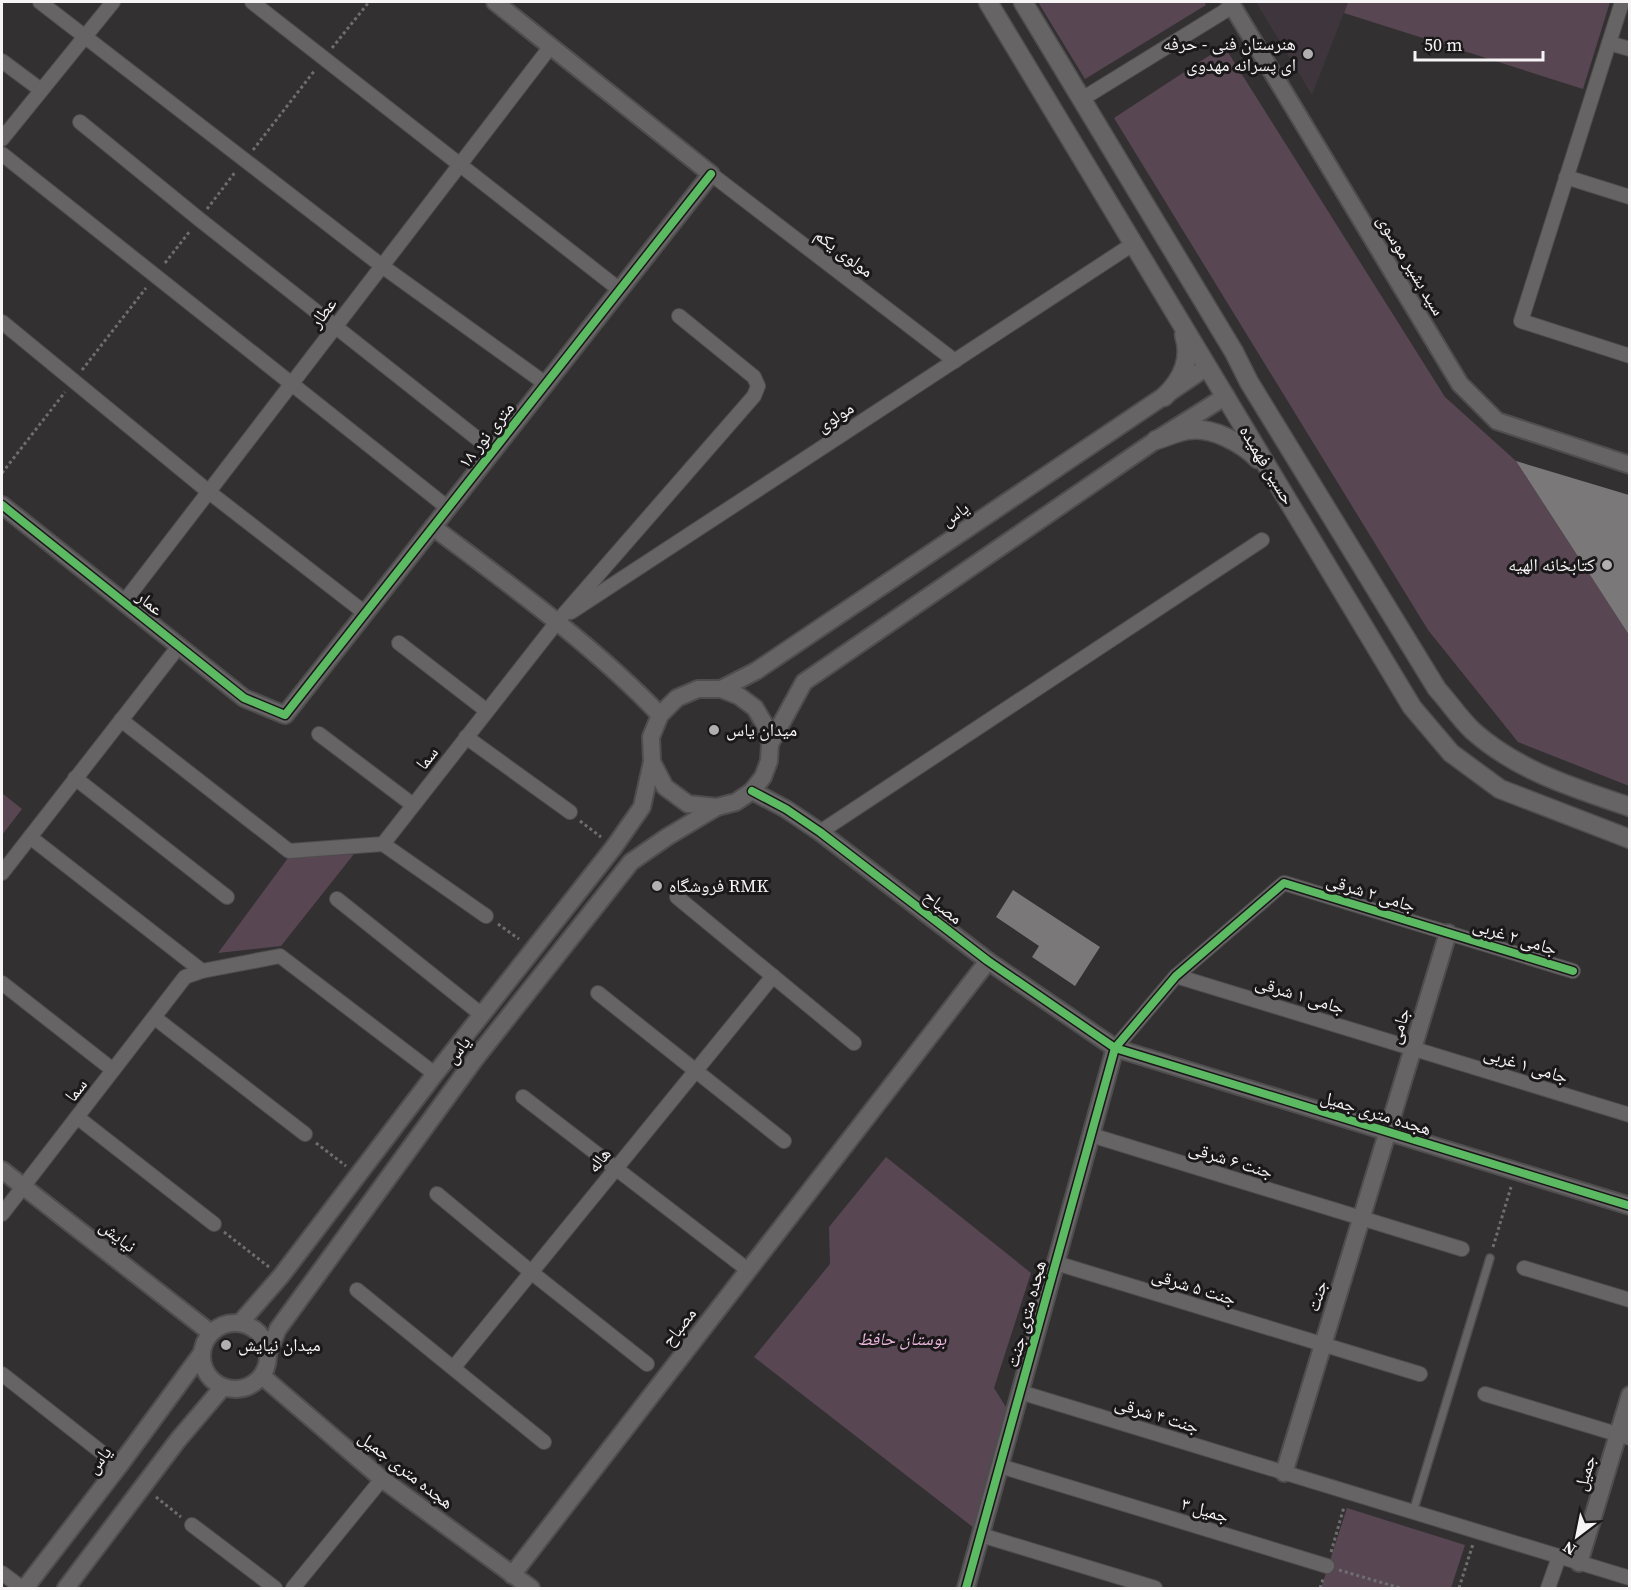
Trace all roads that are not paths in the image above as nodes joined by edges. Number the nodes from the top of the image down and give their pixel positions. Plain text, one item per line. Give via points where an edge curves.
1 (40, 2) edge
2 (113, 2) edge
3 (252, 2) edge
4 (495, 2) edge
5 (988, 2) edge
6 (1023, 2) edge
7 (1622, 2) edge
8 (1232, 4) edge
9 (84, 37) junction
10 (1609, 43) junction
11 (551, 46) junction
12 (1629, 49) edge
13 (2, 61) edge
14 (41, 90) junction
15 (1082, 99) junction
16 (80, 122) dead end
17 (2, 138) edge
18 (2, 154) edge
19 (459, 165) junction
20 (711, 174) junction
21 (1566, 177) junction
22 (1629, 196) edge
23 (1133, 243) junction
24 (382, 266) junction
25 (620, 290) junction
26 (679, 316) dead end
27 (1179, 319) junction
28 (2, 322) edge
29 (335, 327) junction
30 (1234, 352) junction
31 (1629, 356) edge
32 (955, 361) junction
33 (1207, 367) junction
34 (1249, 382) junction
35 (292, 384) junction
36 (546, 384) junction
37 (1226, 396) junction
38 (1164, 397) junction
39 (1156, 440) junction
40 (493, 451) junction
41 (1629, 465) edge
42 (1270, 471) junction
43 (209, 492) junction
44 (2, 505) edge
45 (448, 508) junction
46 (433, 527) junction
47 (1262, 540) dead end
48 (124, 602) junction
49 (365, 613) junction
50 (557, 622) junction
51 (399, 643) dead end
52 (179, 646) junction
53 (721, 689) junction
54 (487, 711) junction
55 (285, 715) joint
56 (660, 715) junction
57 (121, 720) junction
58 (319, 734) dead end
59 (466, 737) junction
60 (770, 744) junction
61 (652, 762) junction
62 (75, 778) junction
63 (752, 791) junction
64 (413, 805) junction
65 (717, 807) junction
66 (1629, 807) edge
67 (570, 812) road end
68 (820, 832) junction
69 (30, 837) junction
70 (1629, 839) edge
71 (382, 844) junction
72 (2, 873) edge
73 (227, 897) dead end
74 (677, 897) dead end
75 (337, 899) dead end
76 (486, 916) road end
77 (1448, 933) junction
78 (988, 961) junction
79 (201, 971) junction
80 (1573, 971) dead end
81 (773, 976) junction
82 (1176, 976) junction
83 (2, 983) edge
84 (598, 993) dead end
85 (482, 1015) junction
86 (155, 1018) junction
87 (854, 1042) dead end
88 (1115, 1048) junction
89 (1413, 1049) junction
90 (114, 1070) junction
91 (695, 1071) junction
92 (435, 1074) junction
93 (523, 1097) dead end
94 (1629, 1115) edge
95 (77, 1118) junction
96 (1388, 1132) junction
97 (305, 1134) road end
98 (1091, 1135) junction
99 (784, 1140) dead end
100 (616, 1168) junction
101 (2, 1170) edge
102 (23, 1187) junction
103 (438, 1194) dead end
104 (1629, 1206) edge
105 (2, 1214) edge
106 (1361, 1218) junction
107 (214, 1224) road end
108 (1462, 1249) dead end
109 (1490, 1258) road end
110 (1056, 1263) junction
111 (1524, 1268) dead end
112 (748, 1270) junction
113 (531, 1272) junction
114 (357, 1290) dead end
115 (1629, 1300) edge
116 (240, 1323) junction
117 (211, 1333) junction
118 (1323, 1345) junction
119 (202, 1353) junction
120 (268, 1353) junction
121 (647, 1364) dead end
122 (454, 1367) junction
123 (2, 1374) edge
124 (1420, 1374) dead end
125 (262, 1376) junction
126 (223, 1387) junction
127 (1020, 1392) junction
128 (1485, 1394) dead end
129 (1629, 1395) edge
130 (1623, 1437) edge
131 (544, 1442) dead end
132 (119, 1466) junction
133 (1000, 1466) junction
134 (1284, 1473) junction
135 (382, 1479) junction
136 (1413, 1512) junction
137 (192, 1525) road end
138 (981, 1535) junction
139 (1559, 1557) junction
140 (1579, 1563) junction
141 (1327, 1566) road end
142 (2, 1573) edge
143 (512, 1575) junction
144 (1629, 1578) edge
145 (1146, 1587) edge
146 (23, 1588) edge
147 (66, 1588) edge
148 (276, 1588) edge
149 (293, 1588) edge
150 (531, 1588) edge
151 (966, 1588) edge
152 (1548, 1588) edge

1 - 9 street
2 - 9 street
3 - 19 street
4 - 11 street
5 - 23 main road, حسین فهمیده
6 - 15 main road, حسین فهمیده
7 - 10 street
8 - 15 street
8 - 41 street, سید بشیر موسوی via 1460,384 1497,421
9 - 14 street
9 - 24 street
10 - 12 street
10 - 21 street
11 - 19 street, عطار
11 - 20 street
13 - 14 street
14 - 17 street
15 - 30 main road, حسین فهمیده
16 - 29 street
18 - 35 street
19 - 24 street, عطار
19 - 25 street
20 - 25 street, ۱۸ متری نور
20 - 32 street, مولوی یکم
21 - 22 street
21 - 31 street via 1521,321
23 - 27 main road, حسین فهمیده
23 - 32 street, مولوی
24 - 29 street, عطار
24 - 36 street
25 - 36 street, ۱۸ متری نور
26 - 50 street, سما via 754,376 758,386 754,396
27 - 33 main road, حسین فهمیده
27 - 38 main road via 1188,346 1187,360 1175,386
28 - 43 street
29 - 35 street, عطار
29 - 40 street
30 - 33 main road
30 - 34 main road, حسین فهمیده
32 - 50 street, مولوی
33 - 37 main road, حسین فهمیده
33 - 38 street, یاس
34 - 37 main road
34 - 66 main road, حسین فهمیده via 1437,689 1472,730 1516,763
35 - 43 street, عطار
35 - 45 street
36 - 40 street, ۱۸ متری نور
37 - 39 street
37 - 42 main road, حسین فهمیده
38 - 53 street, یاس via 756,671
39 - 42 main road via 1190,430 1217,433 1247,448
39 - 60 street via 804,682
40 - 45 street, ۱۸ متری نور
42 - 70 main road, حسین فهمیده via 1412,707 1451,753 1500,789
43 - 48 street, عطار
43 - 49 street
44 - 48 street, عمار
45 - 46 street, ۱۸ متری نور
46 - 49 street, ۱۸ متری نور
46 - 50 street
47 - 68 street
48 - 52 street, عمار
49 - 55 street, ۱۸ متری نور
50 - 54 street, سما
50 - 56 street via 633,686
51 - 54 street
52 - 55 street, عمار via 244,698
52 - 57 street
53 - 56 street via 698,689 677,698
53 - 60 street via 755,708
54 - 59 street, سما
56 - 61 street via 651,737
57 - 62 street
57 - 71 street via 289,851
58 - 64 street
59 - 64 street, سما
59 - 67 street
60 - 63 street via 763,777
61 - 65 street via 665,787 688,804
61 - 85 street, یاس via 642,807
62 - 69 street
62 - 73 street
63 - 65 street via 736,802
63 - 68 street, مصباح
64 - 71 street, سما
65 - 120 street, یاس via 631,862 475,1059 278,1329
68 - 78 street, مصباح
69 - 72 street
69 - 79 street
71 - 76 street
74 - 81 street
75 - 85 street
77 - 80 street, جامی ۲ غربی
77 - 82 street, جامی ۲ شرقی via 1284,883
77 - 89 street, جامی
78 - 88 street, مصباح
78 - 112 street, مصباح
79 - 86 street, سما via 185,977
79 - 92 street, سما via 280,956
81 - 87 street
81 - 91 street, هاله
82 - 88 street
82 - 89 street, جامی ۱ شرقی
83 - 90 street
84 - 91 street
85 - 92 street, یاس
86 - 90 street, سما
86 - 97 street
88 - 96 street, هجده متری جمیل
88 - 98 street, هجده متری جنت
89 - 94 street, جامی ۱ غربی
89 - 96 street, جامی
90 - 95 street, سما
91 - 99 street
91 - 100 street, هاله
92 - 116 street, یاس via 281,1276
93 - 100 street
95 - 102 street, سما
95 - 107 street
96 - 104 street, هجده متری جمیل
96 - 106 street, جنت
98 - 106 street, جنت ۶ شرقی
98 - 110 street, هجده متری جنت
100 - 112 street
100 - 113 street, هاله
101 - 102 street, نیایش
102 - 105 street, سما
102 - 117 street, نیایش
103 - 113 street
106 - 108 street, جنت ۶ شرقی
106 - 118 street, جنت
109 - 136 lane
110 - 118 street, جنت ۵ شرقی
110 - 127 street, هجده متری جنت
111 - 115 street
112 - 143 street, مصباح
113 - 121 street
113 - 122 street, هاله
114 - 122 street
116 - 117 street via 229,1323
116 - 120 street via 261,1335
117 - 119 street
118 - 124 street, جنت ۵ شرقی
118 - 134 street, جنت
119 - 126 street via 207,1373
119 - 132 street, یاس
120 - 125 street
122 - 131 street
123 - 132 street
125 - 126 street via 244,1388
125 - 135 street, هجده متری جمیل
126 - 147 street
127 - 133 street, هجده متری جنت
127 - 134 street, جنت ۴ شرقی
128 - 130 street
129 - 130 street, جمیل
130 - 140 street, جمیل
132 - 146 street, یاس
133 - 138 street, هجده متری جنت
133 - 141 street, جمیل ۳
134 - 136 street, جنت ۴ شرقی
135 - 143 street, هجده متری جمیل
135 - 149 street
136 - 139 street, جنت ۴ شرقی
137 - 148 street
138 - 145 street
138 - 151 street, هجده متری جنت
139 - 140 street, جنت ۴ شرقی
139 - 152 street
140 - 144 street, جنت ۴ شرقی
142 - 146 street
143 - 150 street, هجده متری جمیل

